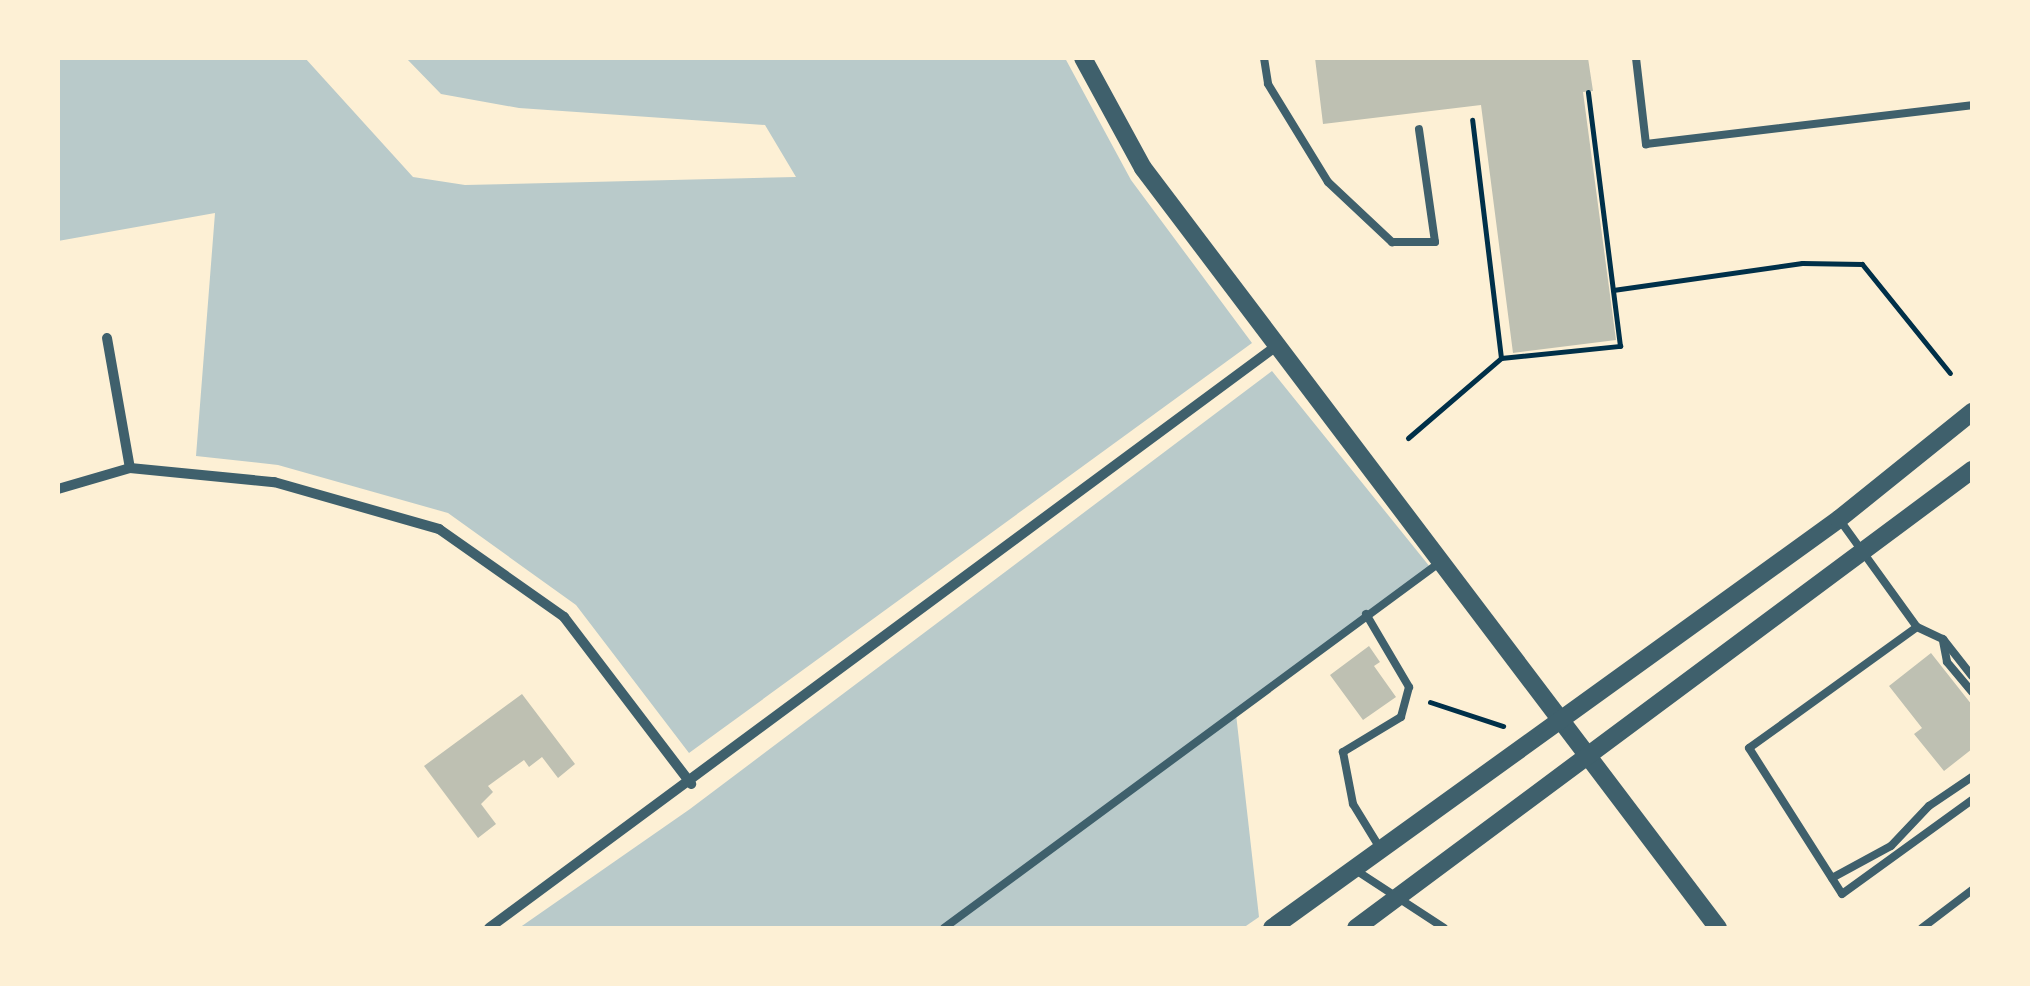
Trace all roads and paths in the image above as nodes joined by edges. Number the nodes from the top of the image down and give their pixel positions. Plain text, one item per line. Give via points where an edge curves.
1 (1083, 58) edge
2 (1264, 58) edge
3 (1636, 58) edge
4 (1588, 92) dead end
5 (1972, 105) edge
6 (1472, 120) dead end
7 (1420, 129) dead end
8 (1613, 290) junction
9 (107, 338) dead end
10 (1275, 347) junction
11 (1501, 358) junction
12 (1950, 373) dead end
13 (1972, 412) edge
14 (1408, 438) dead end
15 (130, 468) junction
16 (1972, 470) edge
17 (58, 489) edge
18 (1839, 519) junction
19 (1866, 553) junction
20 (1445, 559) junction
21 (1366, 614) junction
22 (1918, 627) junction
23 (1943, 638) junction
24 (1972, 676) edge
25 (1972, 692) edge
26 (1430, 702) dead end
27 (1560, 716) junction
28 (1503, 726) dead end
29 (1587, 754) junction
30 (1972, 778) edge
31 (691, 784) junction
32 (1972, 800) edge
33 (1380, 848) junction
34 (1354, 868) junction
35 (1832, 878) junction
36 (1972, 890) edge
37 (1396, 896) junction
38 (489, 928) edge
39 (944, 928) edge
40 (1272, 928) edge
41 (1356, 928) edge
42 (1444, 928) edge
43 (1718, 928) edge
44 (1922, 928) edge

1 - 10 street via 1142,168
2 - 7 lane via 1268,84 1328,182 1392,242 1436,242
3 - 5 lane via 1646,144
4 - 8 path
6 - 11 path
8 - 11 path via 1620,346
8 - 12 path via 1802,263 1862,264
9 - 15 street
10 - 20 street
10 - 31 street
11 - 14 path
13 - 18 street
15 - 17 street
15 - 31 street via 274,482 439,528 564,617
16 - 19 street
18 - 19 lane
18 - 27 street
19 - 22 lane
19 - 29 street
20 - 21 lane
20 - 27 street
21 - 33 lane via 1409,687 1401,718 1344,752 1353,804
21 - 39 lane
22 - 23 lane
22 - 35 lane via 1749,748
23 - 24 lane
23 - 25 lane via 1947,662
26 - 28 path
27 - 29 street
27 - 33 street
29 - 37 street
29 - 43 street
30 - 35 lane via 1929,806 1891,846
31 - 38 street
32 - 35 lane via 1842,894
33 - 34 street
34 - 37 lane
34 - 40 street
36 - 44 lane
37 - 41 street
37 - 42 lane

